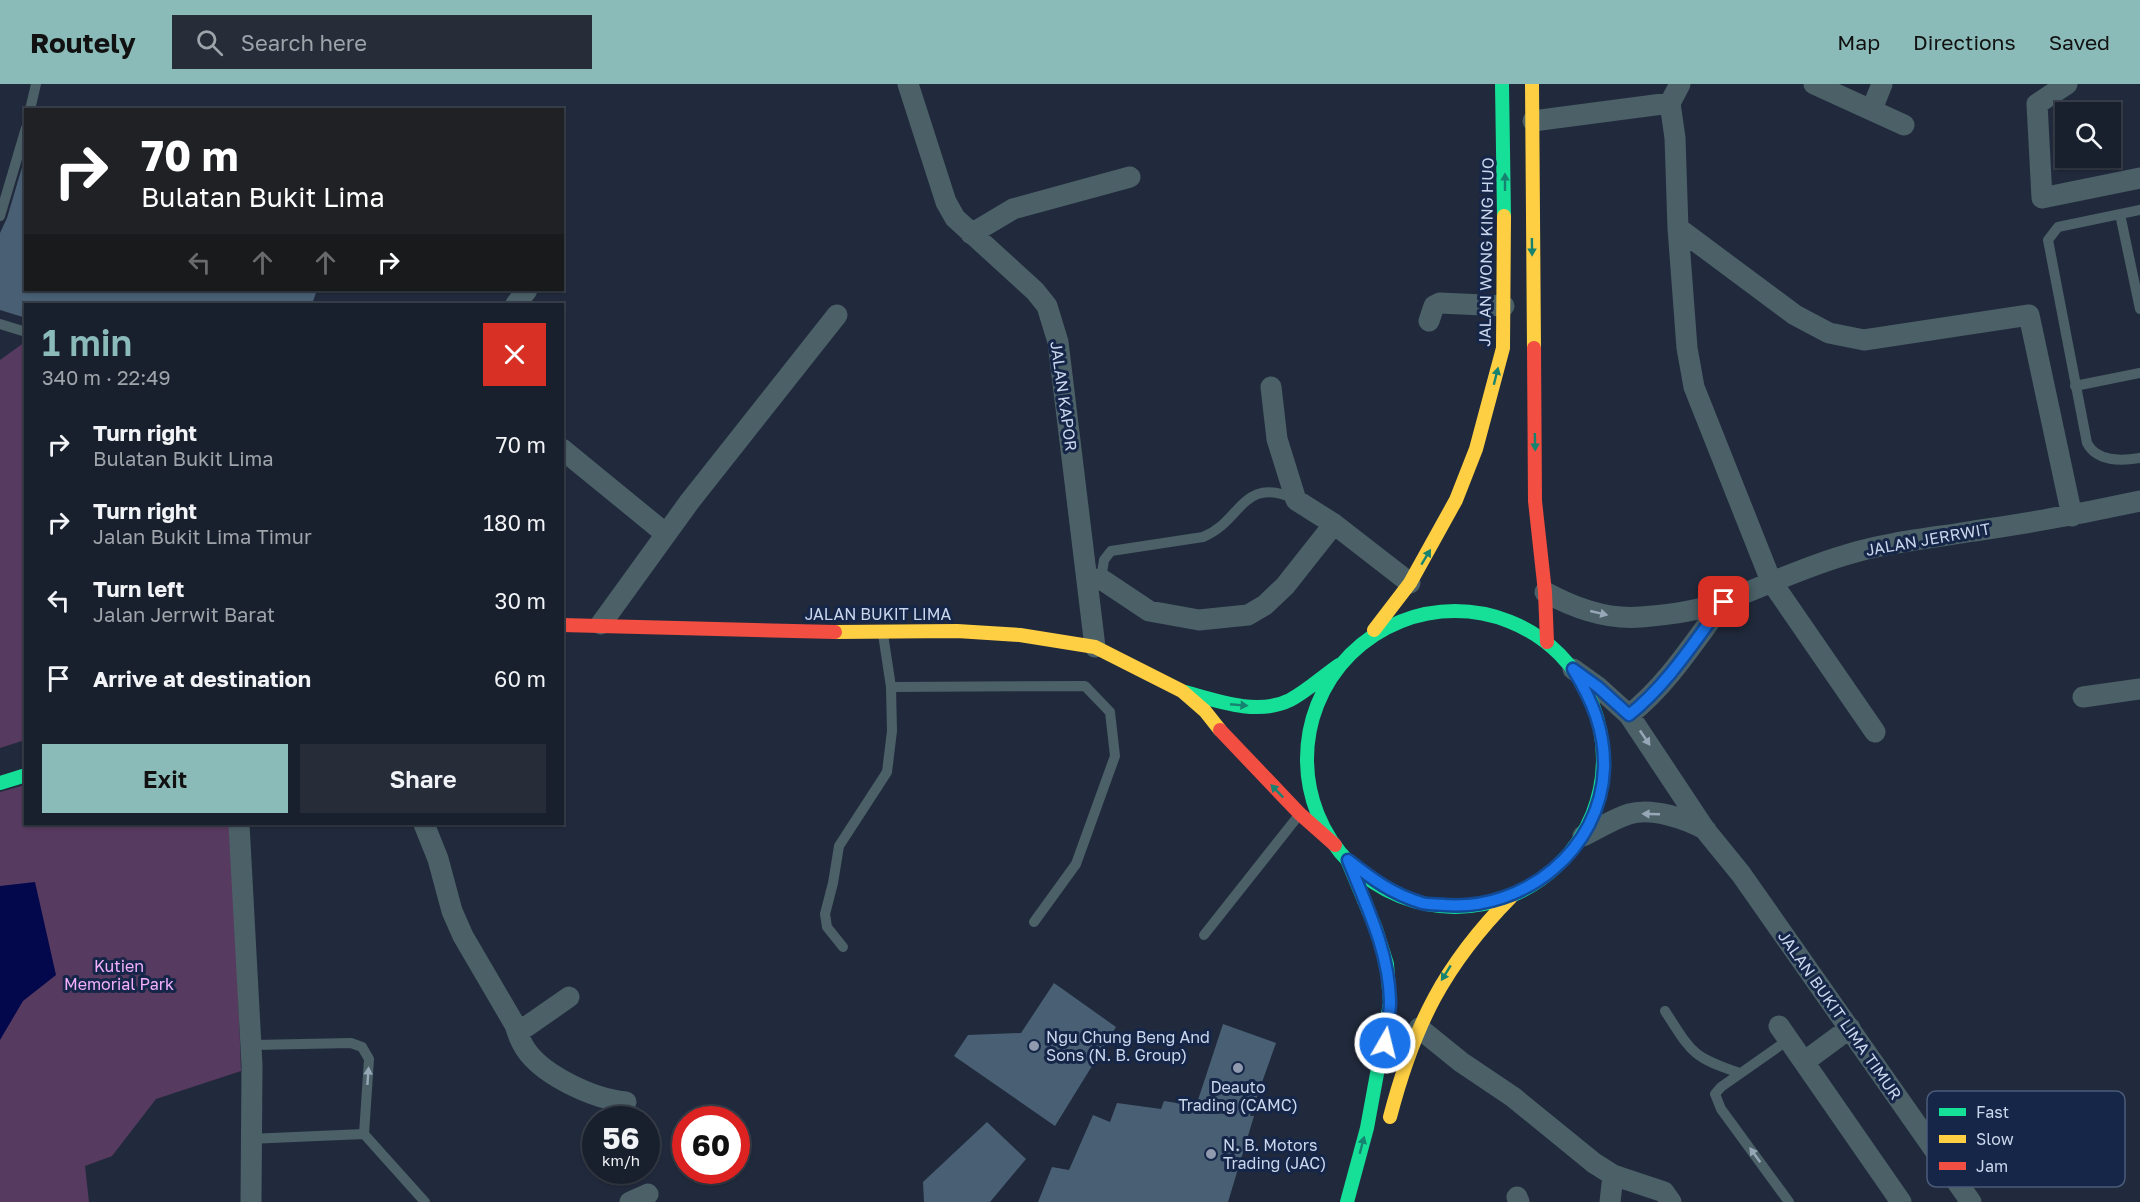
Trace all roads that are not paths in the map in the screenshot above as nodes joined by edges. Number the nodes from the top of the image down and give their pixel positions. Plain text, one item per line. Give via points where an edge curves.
1 (36, 84) edge
2 (908, 84) edge
3 (1502, 84) edge
4 (1532, 84) edge
5 (1680, 84) edge
6 (1814, 84) edge
7 (1882, 84) edge
8 (2067, 84) edge
9 (1670, 102) junction
10 (30, 108) edge
11 (1872, 109) junction
12 (1533, 121) junction
13 (1904, 124) dead end
14 (24, 135) edge
15 (1130, 177) dead end
16 (2140, 178) edge
17 (2140, 210) edge
18 (2120, 214) junction
19 (0, 216) edge
20 (1678, 228) junction
21 (971, 234) junction
22 (2138, 292) edge
23 (1504, 306) junction
24 (2140, 309) edge
25 (837, 315) dead end
26 (1429, 321) dead end
27 (0, 324) edge
28 (24, 331) edge
29 (2140, 374) edge
30 (2074, 386) junction
31 (1271, 387) dead end
32 (564, 450) edge
33 (2140, 458) edge
34 (1296, 500) junction
35 (2140, 501) edge
36 (2072, 516) junction
37 (1334, 524) junction
38 (666, 534) junction
39 (1095, 579) junction
40 (1771, 581) junction
41 (1410, 583) junction
42 (1545, 592) junction
43 (1724, 602) junction
44 (601, 624) junction
45 (564, 625) edge
46 (883, 633) junction
47 (1367, 638) junction
48 (1547, 642) junction
49 (1095, 647) junction
50 (1339, 665) junction
51 (1573, 669) junction
52 (891, 687) junction
53 (2140, 689) edge
54 (1182, 692) junction
55 (2083, 697) dead end
56 (1629, 715) junction
57 (1875, 732) dead end
58 (24, 776) edge
59 (0, 783) edge
60 (1300, 814) junction
61 (239, 825) edge
62 (424, 825) edge
63 (1706, 831) junction
64 (1583, 836) junction
65 (1335, 845) junction
66 (1348, 860) junction
67 (1510, 897) junction
68 (1034, 922) dead end
69 (1204, 935) dead end
70 (843, 947) dead end
71 (569, 997) dead end
72 (1665, 1011) dead end
73 (515, 1025) junction
74 (1419, 1028) junction
75 (1850, 1028) junction
76 (1784, 1033) joint
77 (251, 1045) junction
78 (1804, 1062) junction
79 (1740, 1073) junction
80 (627, 1102) dead end
81 (364, 1134) junction
82 (1385, 1136) dead end
83 (251, 1139) junction
84 (1927, 1139) edge
85 (1613, 1175) junction
86 (1961, 1187) edge
87 (251, 1202) edge
88 (426, 1202) edge
89 (1347, 1202) edge
90 (1610, 1202) edge
91 (1671, 1202) edge
92 (1789, 1202) edge
93 (1901, 1202) edge
94 (1971, 1202) edge

1 - 10 lane
2 - 21 street, JALAN KAPOR via 946,202
23 -> 3 main road, JALAN WONG KING HUO
4 - 12 main road
5 - 9 street
6 - 11 street
7 - 11 street
8 - 16 street via 2037,104 2043,198
9 - 12 street
9 - 20 street
11 - 13 street
12 -> 42 main road via 1536,501
14 - 19 lane
15 - 21 street via 1013,209
17 - 18 lane
18 - 22 lane
18 - 30 lane via 2058,227 2049,240
20 - 36 street via 1795,315 1829,333 1864,340 2029,315
20 - 40 street via 1687,348 1694,387
21 - 39 street, JALAN KAPOR via 1047,306 1058,342
22 - 24 lane
23 - 26 street via 1440,303 1434,306
41 -> 23 main road, JALAN WONG KING HUO via 1436,541 1476,449 1503,348
25 - 38 street
27 - 28 lane
29 - 30 lane
30 - 33 lane via 2090,449 2101,457 2122,461
31 - 34 street via 1277,439
32 - 38 street
34 - 37 street
34 - 39 lane via 1281,493 1256,493 1223,525 1203,537 1111,551
35 - 36 street, JALAN JERRWIT
36 - 40 street, JALAN JERRWIT via 1850,553
37 - 39 street via 1285,586 1266,605 1248,615 1199,620 1149,611
37 - 41 street
38 - 44 street
39 - 49 street, JALAN KAPOR
40 - 43 street, JALAN JERRWIT
40 - 57 street
41 - 47 main road, JALAN WONG KING HUO
42 -> 43 street, JALAN JERRWIT via 1569,605 1603,615 1637,618
42 - 48 main road
43 - 56 street via 1667,679
44 - 45 main road, JALAN BUKIT LIMA
44 - 46 main road, JALAN BUKIT LIMA
46 - 49 main road, JALAN BUKIT LIMA via 978,632
46 - 52 lane
47 - 48 main road via 1410,617 1458,610 1505,619
47 - 50 main road
48 - 51 main road
49 - 54 main road, JALAN BUKIT LIMA
54 -> 50 main road via 1232,705 1288,702
50 - 65 main road via 1319,698 1308,745 1308,774 1317,811
51 - 56 street, JALAN BUKIT LIMA TIMUR
51 - 64 main road via 1592,699 1602,734 1602,781
52 - 68 lane via 1085,686 1110,712 1115,756 1110,772 1076,864
52 - 70 lane via 892,730 887,772 838,846 825,914 827,927
53 - 55 street
60 -> 54 main road via 1205,711
56 -> 63 street, JALAN BUKIT LIMA TIMUR
58 - 59 main road
60 - 65 main road
60 - 69 lane
61 - 77 street
62 - 73 street via 459,928
63 -> 64 street, JALAN BUKIT LIMA TIMUR via 1687,819 1631,813
63 - 75 street, JALAN BUKIT LIMA TIMUR
64 - 67 main road via 1539,882
65 - 66 main road
66 - 67 main road via 1382,887 1424,903 1468,906
89 -> 66 main road via 1367,1128 1390,1003 1387,964
67 -> 74 main road via 1481,925 1455,959 1432,995
71 - 73 street via 526,1027
72 - 79 lane via 1689,1049 1701,1059
73 - 80 street via 522,1044 554,1076 600,1096
74 - 82 main road
74 - 85 street
75 - 78 street
75 - 84 street, JALAN BUKIT LIMA TIMUR
76 - 78 street
76 - 79 lane
81 -> 77 lane via 369,1059 362,1047 351,1043
77 - 83 street
78 - 93 street
92 -> 79 lane via 1718,1104 1716,1091
81 - 83 lane
81 - 88 lane
83 - 87 street
85 - 90 street
85 - 91 street via 1664,1192
86 - 94 street, JALAN BUKIT LIMA TIMUR

